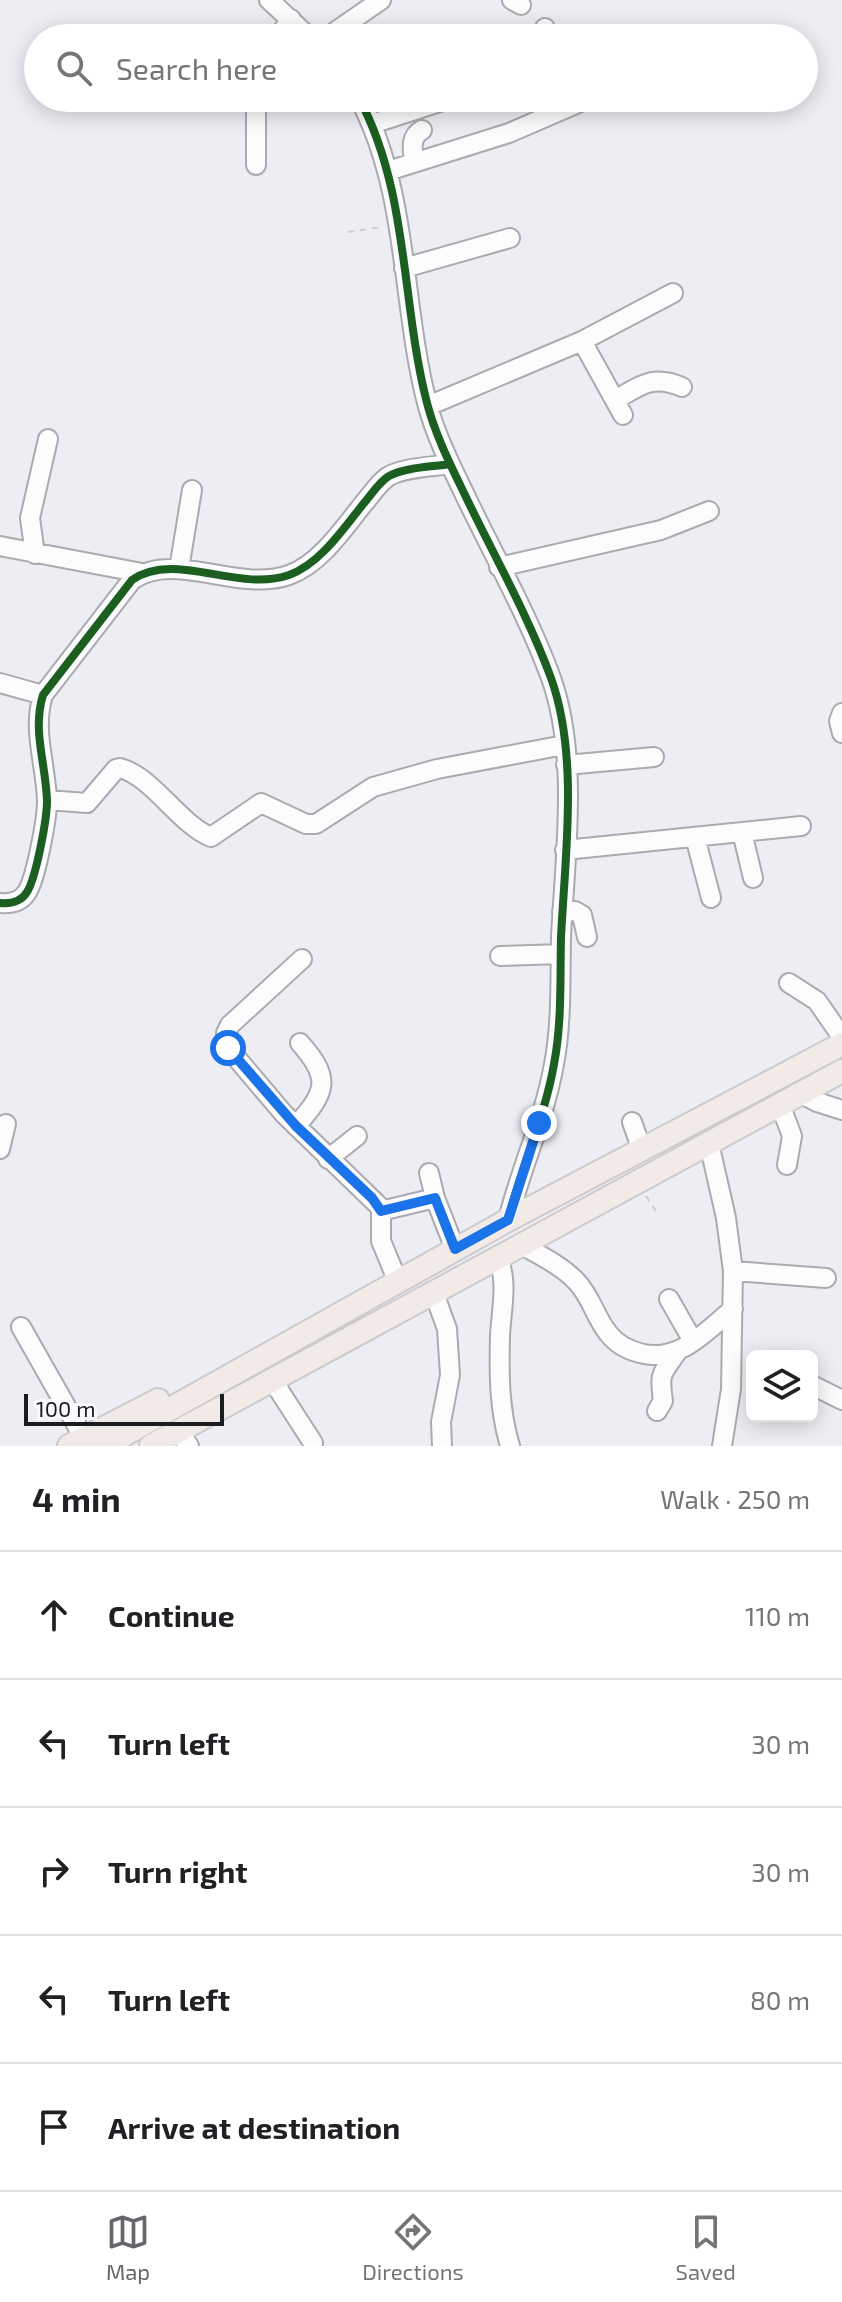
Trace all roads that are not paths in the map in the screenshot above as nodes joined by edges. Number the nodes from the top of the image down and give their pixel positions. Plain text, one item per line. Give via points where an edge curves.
1 (269, 0) edge
2 (381, 0) edge
3 (291, 19) junction
4 (287, 24) edge
5 (296, 24) edge
6 (346, 24) edge
7 (256, 112) edge
8 (366, 112) edge
9 (409, 112) edge
10 (537, 112) edge
11 (372, 124) junction
12 (422, 130) dead end
13 (414, 163) junction
14 (256, 165) dead end
15 (388, 171) junction
16 (510, 238) dead end
17 (404, 268) junction
18 (673, 293) dead end
19 (582, 341) junction
20 (682, 387) dead end
21 (428, 406) junction
22 (48, 439) dead end
23 (450, 464) junction
24 (192, 490) dead end
25 (709, 511) dead end
26 (0, 546) edge
27 (35, 554) junction
28 (499, 567) junction
29 (179, 569) junction
30 (142, 573) junction
31 (0, 683) edge
32 (43, 695) junction
33 (842, 713) edge
34 (842, 733) edge
35 (564, 745) junction
36 (654, 757) dead end
37 (566, 765) junction
38 (47, 800) junction
39 (801, 826) dead end
40 (742, 832) junction
41 (695, 837) junction
42 (565, 850) junction
43 (753, 878) dead end
44 (711, 898) dead end
45 (0, 903) edge
46 (562, 912) junction
47 (587, 937) dead end
48 (561, 954) junction
49 (500, 956) dead end
50 (302, 959) dead end
51 (789, 983) dead end
52 (842, 1037) edge
53 (300, 1043) dead end
54 (842, 1044) edge
55 (842, 1071) edge
56 (790, 1098) junction
57 (842, 1110) edge
58 (632, 1122) dead end
59 (6, 1124) dead end
60 (296, 1126) junction
61 (357, 1136) dead end
62 (709, 1143) junction
63 (0, 1149) edge
64 (642, 1150) junction
65 (328, 1159) junction
66 (787, 1165) dead end
67 (429, 1173) dead end
68 (435, 1198) junction
69 (381, 1211) junction
70 (508, 1220) junction
71 (520, 1244) junction
72 (455, 1249) junction
73 (497, 1256) junction
74 (733, 1271) junction
75 (826, 1278) dead end
76 (398, 1282) junction
77 (434, 1293) junction
78 (367, 1299) junction
79 (669, 1299) dead end
80 (733, 1309) junction
81 (382, 1322) junction
82 (21, 1327) dead end
83 (693, 1341) junction
84 (677, 1352) junction
85 (273, 1381) junction
86 (818, 1388) edge
87 (842, 1400) edge
88 (232, 1403) junction
89 (657, 1411) dead end
90 (85, 1443) edge
91 (313, 1443) dead end
92 (185, 1445) edge
93 (151, 1446) edge
94 (442, 1446) edge
95 (510, 1446) edge
96 (722, 1446) edge

1 - 3 street
2 - 6 street
3 - 4 street
3 - 5 street
7 - 14 street
8 - 11 street
9 - 11 street
10 - 13 street via 462,149
11 - 15 street
12 - 13 street via 414,138
13 - 15 street
15 - 17 street
16 - 17 street
17 - 21 street
18 - 19 street
19 - 20 street via 619,408 648,381
19 - 21 street
21 - 23 street
22 - 27 street via 30,518
23 - 28 street
23 - 29 street via 389,476 301,570 267,580 240,580
24 - 29 street
25 - 28 street via 661,530
26 - 27 street
27 - 30 street
28 - 35 street via 552,680
29 - 30 street
30 - 32 street via 120,593
31 - 32 street
32 - 38 street via 38,735
33 - 34 street
35 - 37 street
35 - 38 street via 453,765 373,787 316,824 256,804 211,837 127,770 116,769 87,803
36 - 37 street
37 - 42 street
38 - 45 street via 28,892 11,904
39 - 40 street
40 - 41 street
40 - 43 street
41 - 42 street
41 - 44 street
42 - 46 street
46 - 47 street via 579,912
46 - 48 street
48 - 49 street
48 - 70 street via 555,1060
50 - 60 street via 226,1033 228,1048
51 - 52 street via 817,1001
53 - 60 street via 321,1073 319,1098
54 - 64 main road
55 - 56 main road
56 - 57 street
56 - 62 main road
56 - 66 street
58 - 64 street
59 - 63 street
60 - 65 street
61 - 65 street
62 - 71 main road
62 - 74 street
64 - 70 main road
65 - 69 street
67 - 68 street
68 - 69 street
68 - 72 street
69 - 76 street via 381,1241
70 - 72 main road
71 - 73 main road
71 - 84 street via 576,1281 617,1344 659,1357
72 - 76 main road
73 - 77 main road
73 - 95 street via 503,1282 501,1416
74 - 75 street
74 - 80 street
76 - 78 main road
77 - 81 main road
77 - 94 street via 447,1329 450,1375
78 - 81 main road
78 - 90 main road via 234,1373
79 - 83 street
80 - 83 street
80 - 96 street via 740,1354
81 - 85 main road
82 - 90 street
83 - 84 street
84 - 89 street via 662,1373 663,1401
85 - 88 main road
85 - 91 street
86 - 87 street
88 - 92 main road
88 - 93 main road

